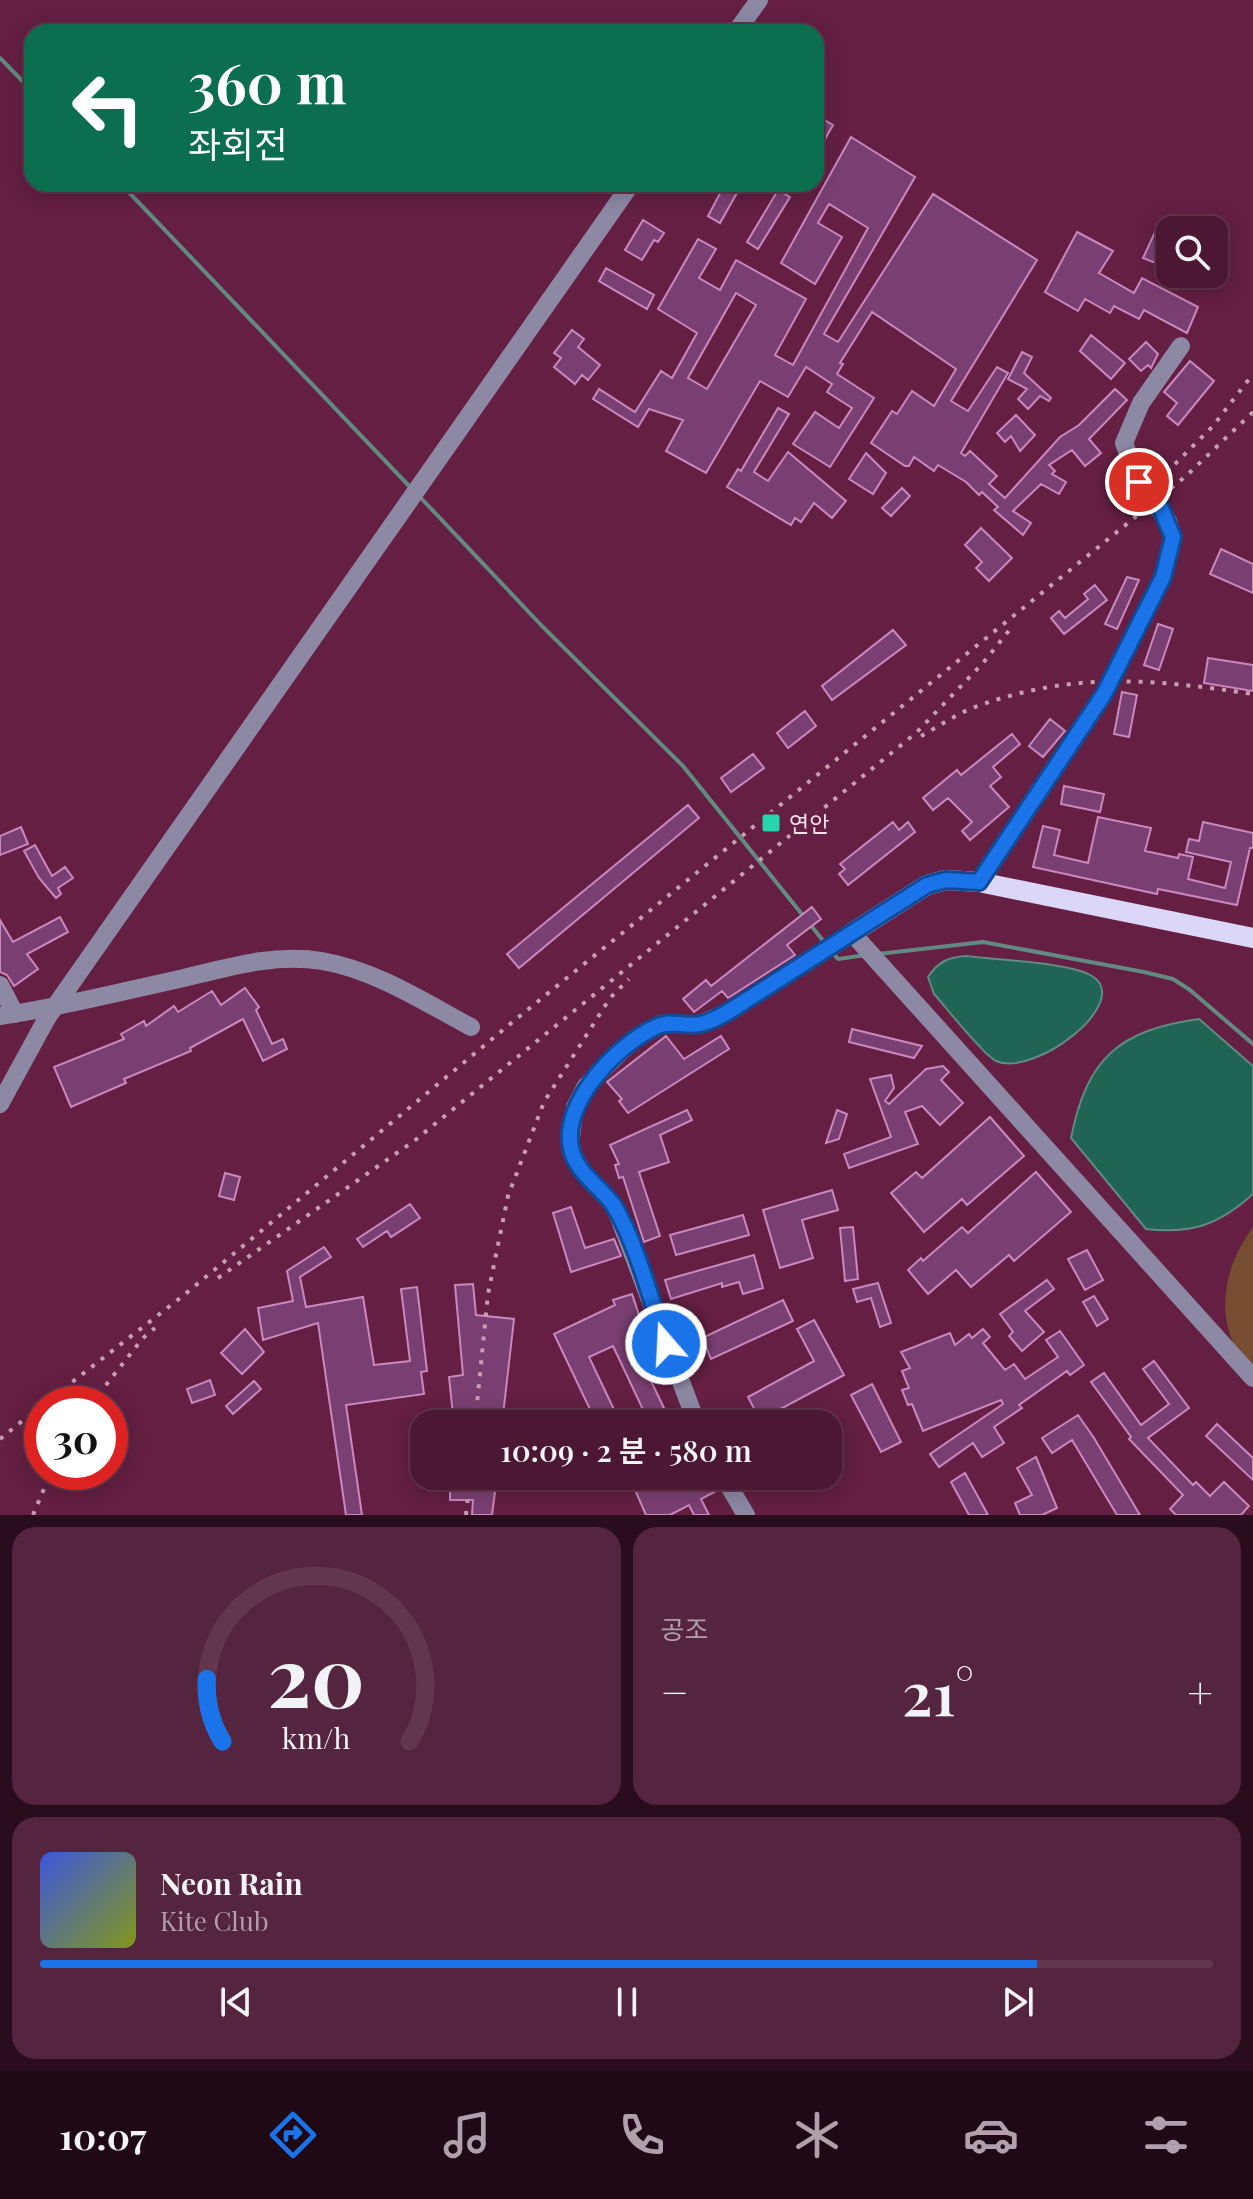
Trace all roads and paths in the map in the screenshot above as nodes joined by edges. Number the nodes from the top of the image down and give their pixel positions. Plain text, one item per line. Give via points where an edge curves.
1 (759, 0) edge
2 (742, 24) edge
3 (625, 192) edge
4 (1181, 346) dead end
5 (979, 882) junction
6 (852, 933) junction
7 (1253, 938) edge
8 (0, 985) edge
9 (54, 1008) junction
10 (7, 1015) edge
11 (471, 1027) dead end
12 (0, 1104) edge
13 (1253, 1378) edge
14 (692, 1410) edge
15 (731, 1490) edge
16 (746, 1515) edge

1 - 2 street
3 - 9 street
4 - 5 street via 1141,403 1124,443 1139,482 1160,506 1173,537 1163,577 1104,694
5 - 6 main road via 927,885
5 - 7 main road
6 - 13 street
6 - 14 street via 728,1012 700,1024 661,1024 640,1036 586,1086 575,1107 570,1144 577,1165 615,1207
8 - 10 street
9 - 10 street
9 - 11 street via 287,958 323,961 380,979
9 - 12 street
15 - 16 street

